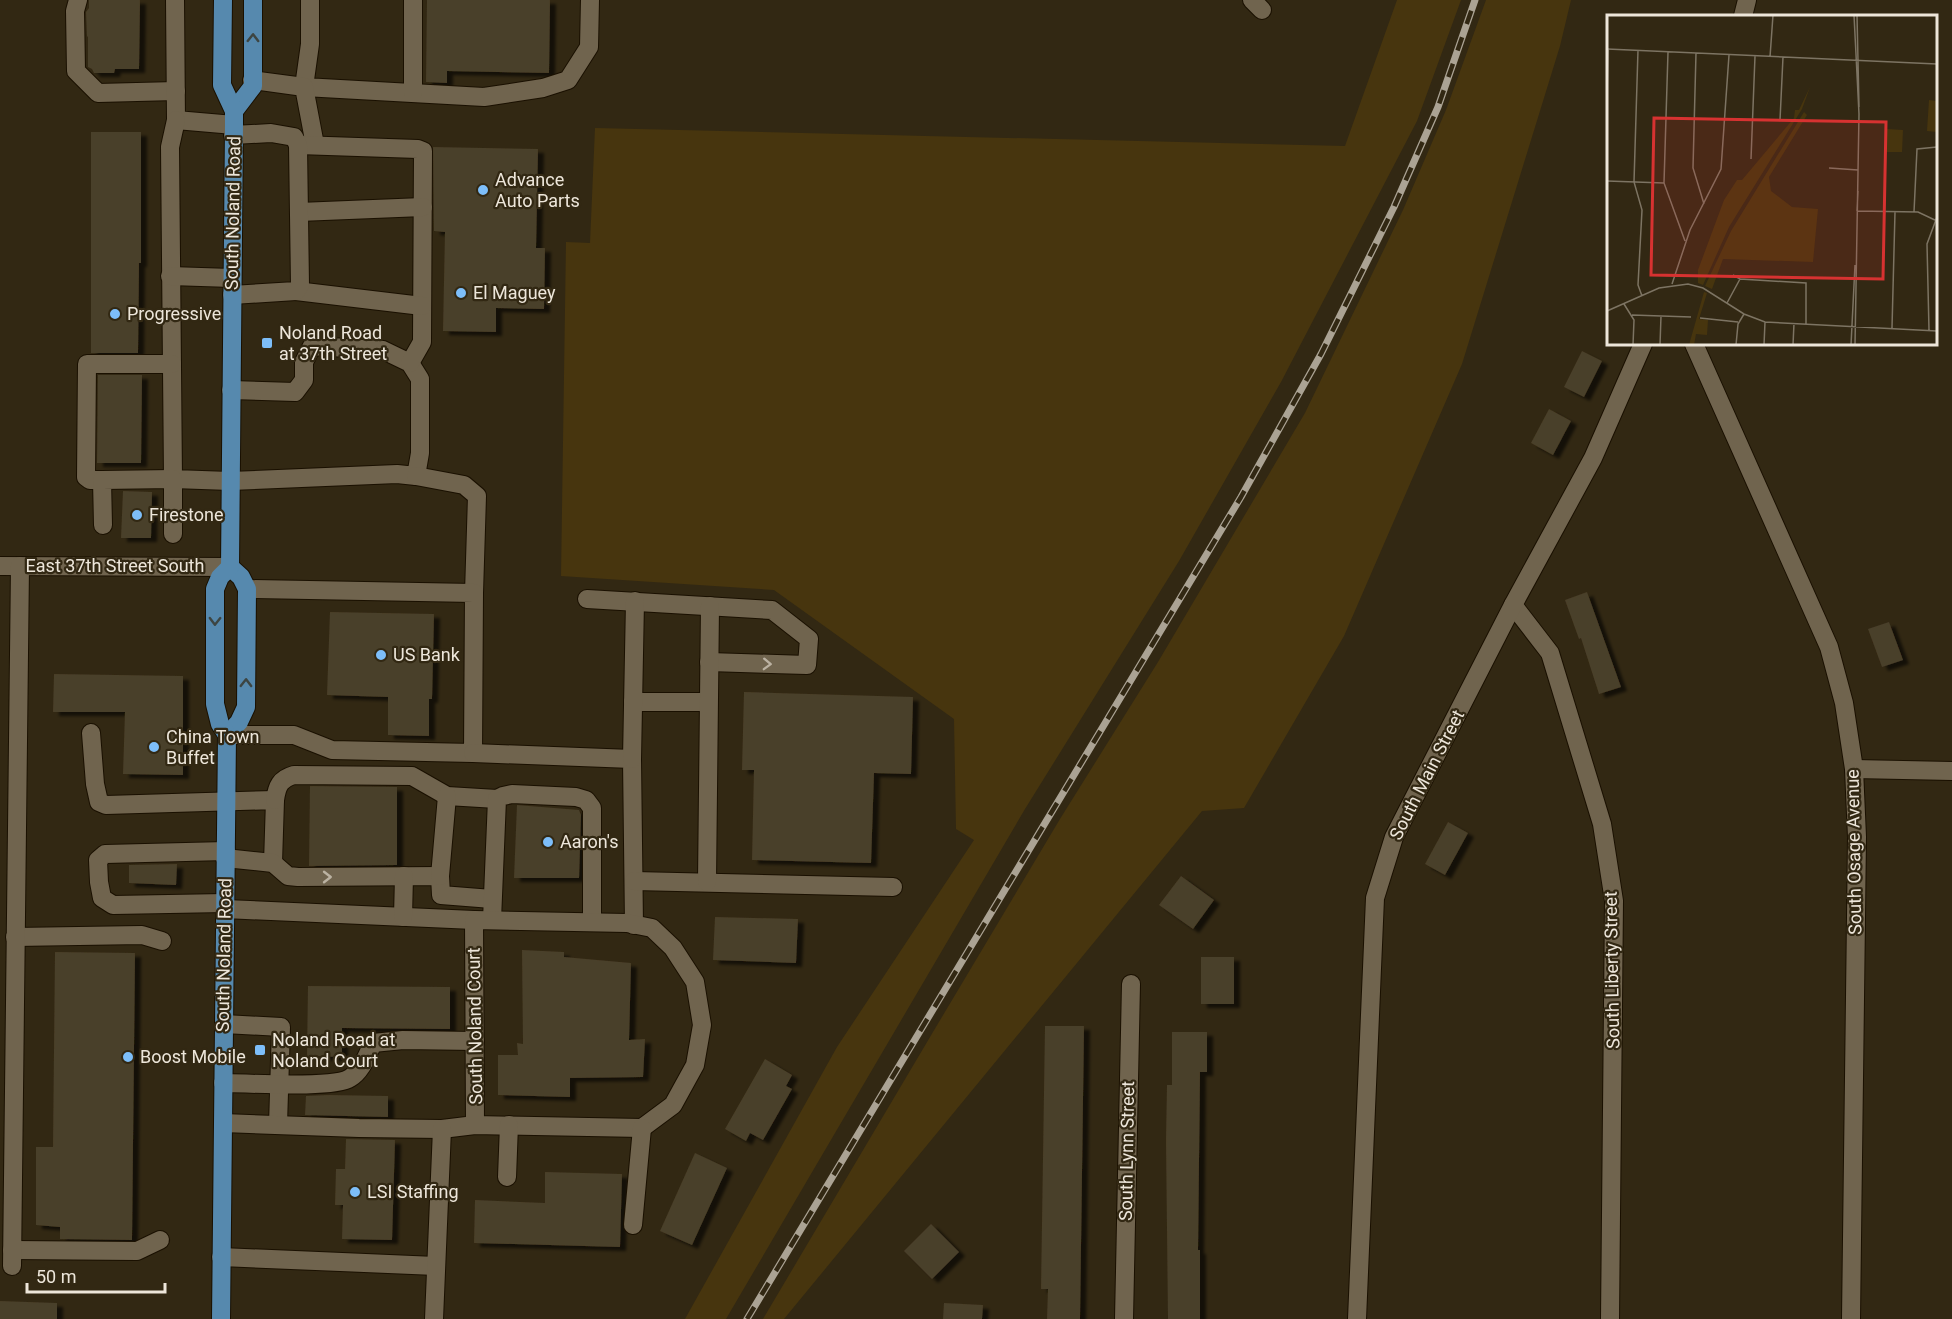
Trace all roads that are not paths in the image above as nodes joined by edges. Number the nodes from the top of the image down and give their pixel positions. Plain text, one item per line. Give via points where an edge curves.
1 (78, 0) edge
2 (175, 0) edge
3 (223, 0) edge
4 (253, 0) edge
5 (309, 0) edge
6 (413, 0) edge
7 (590, 0) edge
8 (1748, 0) edge
9 (1743, 15) edge
10 (252, 80) junction
11 (304, 87) junction
12 (176, 91) junction
13 (413, 93) junction
14 (176, 120) junction
15 (234, 124) junction
16 (306, 145) junction
17 (423, 207) junction
18 (299, 212) junction
19 (170, 276) junction
20 (232, 286) junction
21 (296, 291) junction
22 (422, 306) junction
23 (1643, 345) edge
24 (1694, 345) edge
25 (410, 363) junction
26 (172, 364) junction
27 (231, 390) junction
28 (416, 476) junction
29 (173, 479) junction
30 (102, 480) junction
31 (230, 481) junction
32 (103, 525) dead end
33 (173, 534) dead end
34 (0, 566) edge
35 (20, 566) junction
36 (230, 567) junction
37 (247, 589) junction
38 (474, 593) junction
39 (587, 599) dead end
40 (635, 601) junction
41 (1513, 605) junction
42 (710, 606) junction
43 (709, 662) junction
44 (633, 702) junction
45 (708, 702) junction
46 (91, 733) dead end
47 (227, 735) junction
48 (473, 753) junction
49 (632, 759) junction
50 (1854, 769) junction
51 (9, 771) edge
52 (1952, 771) edge
53 (447, 796) junction
54 (497, 799) junction
55 (275, 800) junction
56 (226, 801) junction
57 (226, 855) junction
58 (273, 863) junction
59 (404, 876) junction
60 (440, 876) junction
61 (634, 881) junction
62 (707, 882) junction
63 (893, 887) dead end
64 (441, 895) junction
65 (492, 899) junction
66 (225, 906) junction
67 (403, 917) junction
68 (441, 919) junction
69 (483, 920) junction
70 (592, 922) junction
71 (634, 925) junction
72 (10, 929) edge
73 (162, 941) dead end
74 (1131, 984) dead end
75 (224, 1024) junction
76 (475, 1041) junction
77 (223, 1083) junction
78 (280, 1083) junction
79 (223, 1123) junction
80 (278, 1125) junction
81 (476, 1125) junction
82 (509, 1125) junction
83 (642, 1128) junction
84 (442, 1129) junction
85 (507, 1177) dead end
86 (633, 1225) dead end
87 (160, 1240) dead end
88 (221, 1257) junction
89 (436, 1266) junction
90 (221, 1319) edge
91 (434, 1319) edge
92 (1124, 1319) edge
93 (1357, 1319) edge
94 (1610, 1319) edge
95 (1851, 1319) edge

1 - 12 street via 76,72 98,93
2 - 12 street
3 - 15 main road, South Noland Road via 222,85
10 -> 4 main road, South Noland Road
5 - 11 street via 310,44
6 - 13 street
7 - 13 street via 589,47 568,80 484,97
8 - 9 street
10 - 11 street
10 - 15 main road, South Noland Road
11 - 13 street
11 - 16 street
12 - 14 street
14 - 15 street
14 - 19 street via 170,147
15 - 16 street via 294,137
15 - 20 main road, South Noland Road
16 - 17 street via 423,151
16 - 18 street
17 - 18 street
17 - 22 street
18 - 21 street via 300,285
19 - 20 street
19 - 26 street
20 - 21 street
20 - 27 main road, South Noland Road
21 - 22 street
22 - 25 street via 422,342
23 - 41 street, South Main Street via 1593,458
24 - 50 street, South Osage Avenue via 1829,647 1844,703
25 - 27 street via 383,350 312,346 304,362 304,380 295,392
25 - 28 street via 420,379 420,453
26 - 29 street
26 - 30 street via 87,364 86,477
27 - 31 main road, South Noland Road
28 - 31 street
28 - 38 street via 464,485 477,496
29 - 30 street
29 - 31 street
29 - 33 street
30 - 32 street
31 - 36 main road, South Noland Road
34 - 35 street, East 37th Street South
35 - 36 street, East 37th Street South
35 - 51 street
36 - 37 main road
36 -> 47 main road, South Noland Road via 215,589 214,704
37 - 38 street
47 -> 37 main road via 246,707
38 - 48 street
39 - 40 street
40 - 42 street
40 - 44 street
41 - 93 street, South Main Street via 1394,837 1375,898
41 - 94 street, South Liberty Street via 1550,653 1602,824 1614,901
42 - 43 street
43 -> 42 street via 807,665 809,639 772,610
43 - 45 street
44 - 45 street
44 - 49 street
45 - 62 street
46 - 56 street via 99,802 106,805
47 - 48 street via 294,735 332,750
47 - 56 main road, South Noland Road
48 - 49 street
49 - 61 street
50 - 52 street
50 - 95 street, South Osage Avenue via 1857,837
51 - 72 street
53 - 54 street
53 - 55 street via 412,776 294,775 278,785
53 - 60 street
54 - 65 street, South Noland Court
54 - 70 street via 512,794 586,800 592,808
55 - 56 street
55 - 58 street
56 - 57 main road, South Noland Road
57 - 58 street
57 - 66 main road, South Noland Road
57 - 66 street via 105,854 98,860 102,898 113,906
58 -> 59 street via 288,876 298,877
59 - 60 street
59 - 67 street
60 - 64 street
61 - 62 street
61 - 71 street
62 - 63 street
64 - 65 street
64 - 68 street
65 - 69 street, South Noland Court
66 - 67 street
66 - 75 main road, South Noland Road
67 - 68 street
68 - 69 street
69 - 70 street
69 - 76 street, South Noland Court
70 - 71 street
71 - 83 street via 652,928 673,948 695,982 702,1025 695,1065 673,1104
72 - 73 street via 142,935
72 - 87 street via 12,1258 137,1251
74 - 92 street, South Lynn Street
75 - 77 main road, South Noland Road
75 - 78 street via 281,1027
76 - 78 street via 373,1043 361,1068 349,1079 326,1084
76 - 81 street, South Noland Court
77 - 78 street
77 - 79 main road, South Noland Road
78 - 80 street
79 - 80 street
79 - 88 main road, South Noland Road
80 - 84 street
81 - 82 street, South Noland Court
81 - 84 street
82 - 83 street, South Noland Court
82 - 85 street
83 - 86 street
84 - 89 street
88 - 89 street
88 - 90 main road, South Noland Road
89 - 91 street

